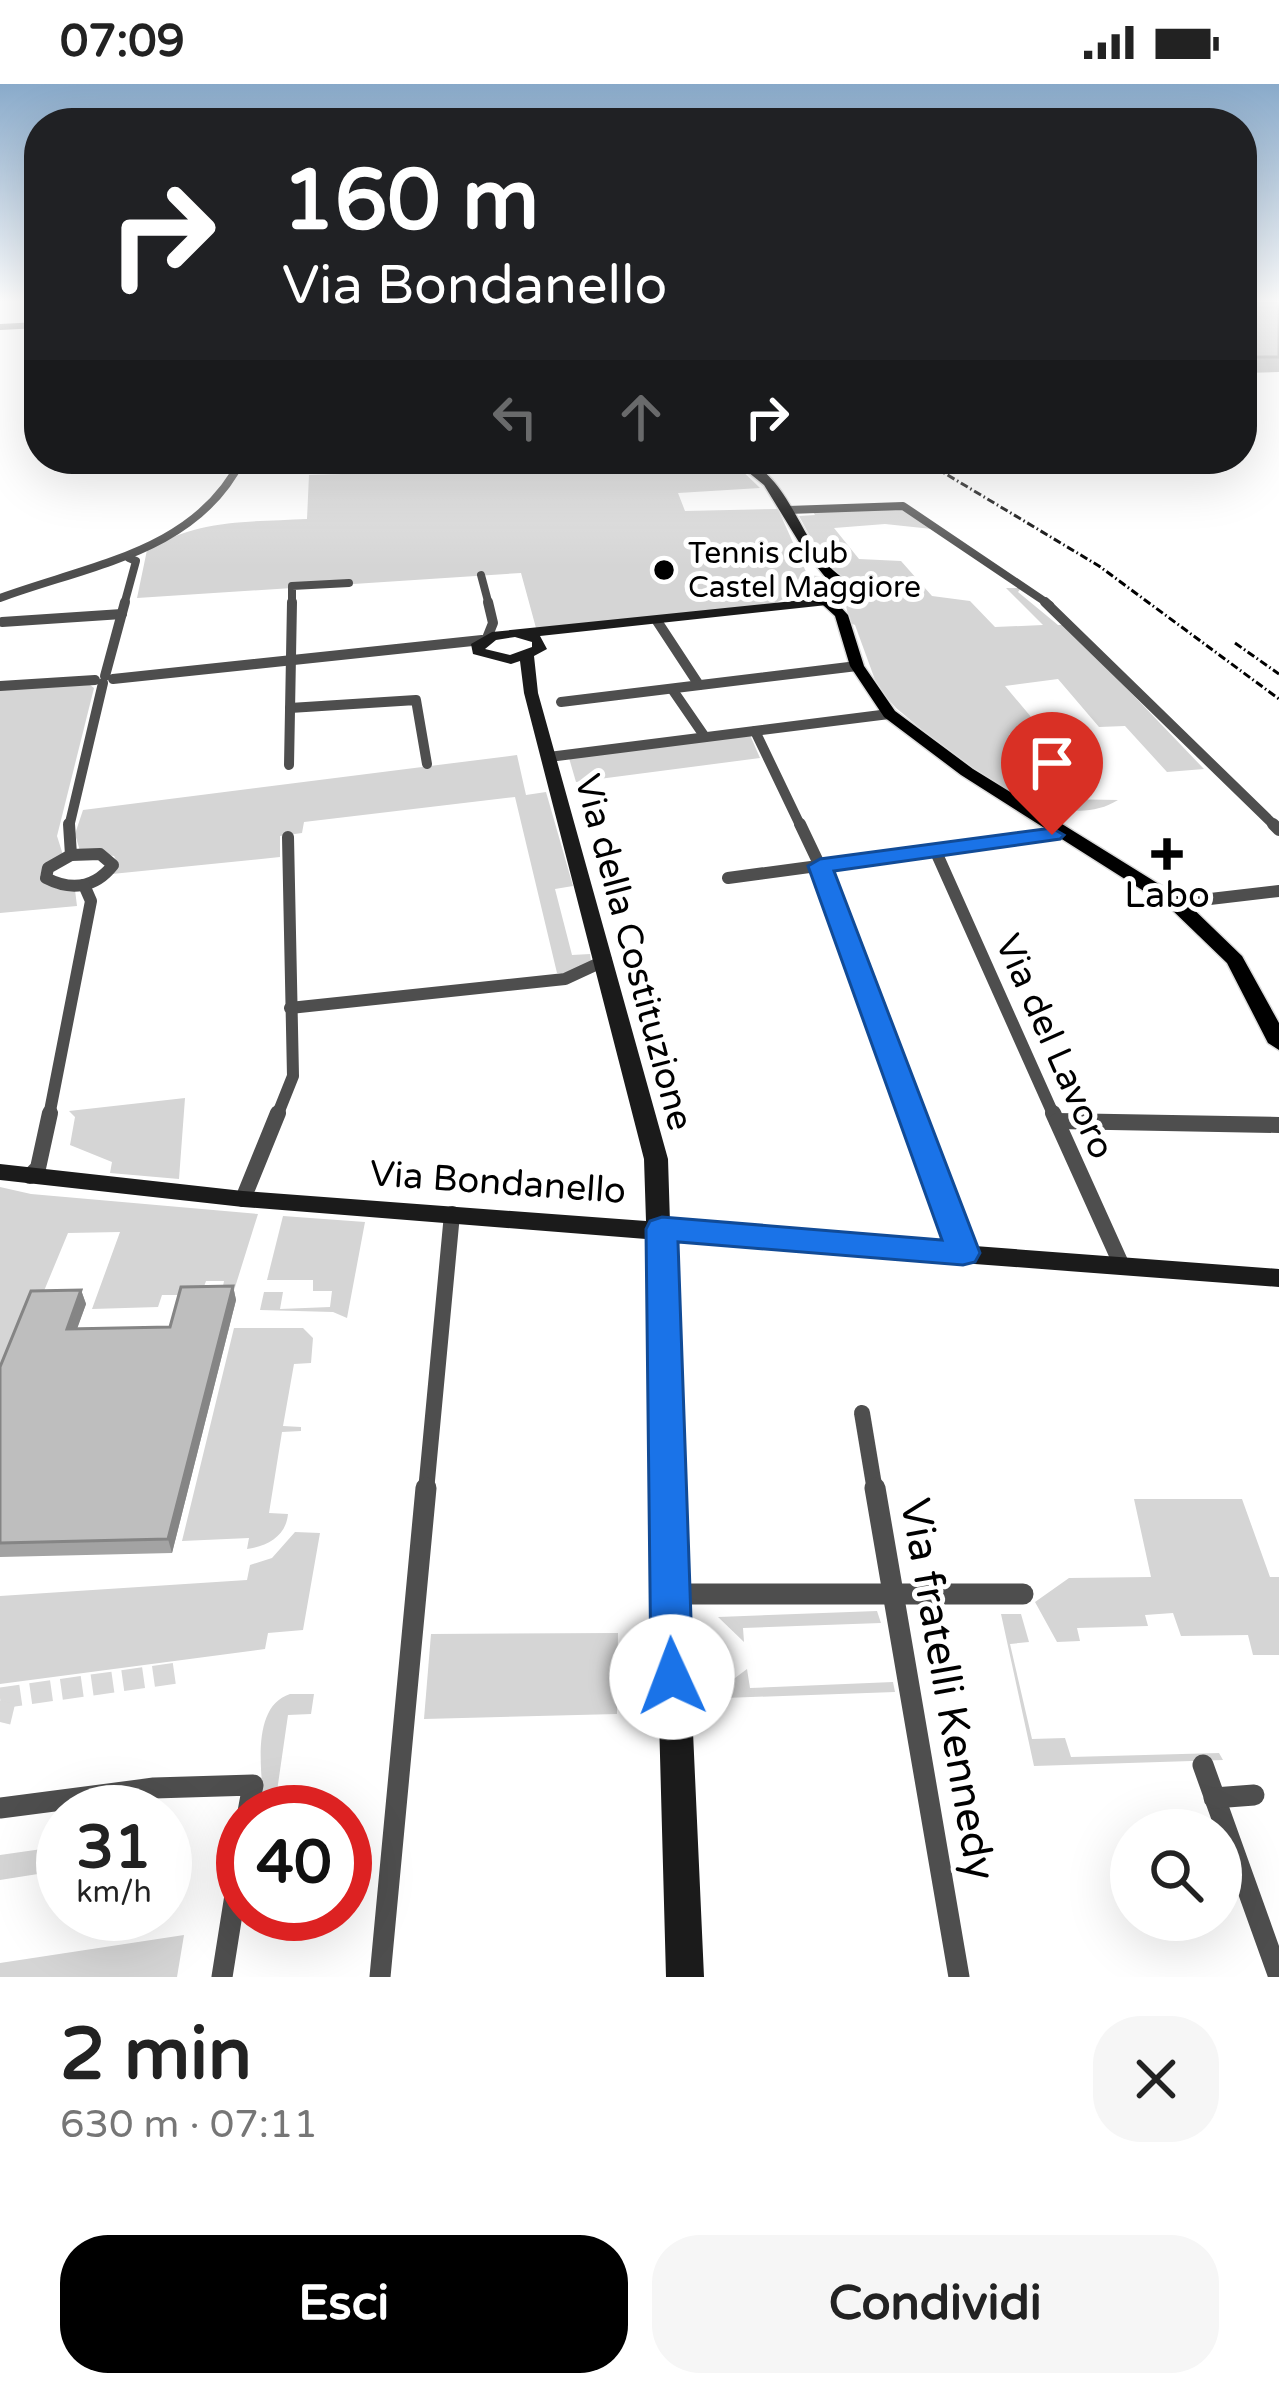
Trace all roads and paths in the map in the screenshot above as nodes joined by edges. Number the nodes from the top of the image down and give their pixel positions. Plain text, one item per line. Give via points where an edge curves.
1 (236, 474) edge
2 (754, 474) edge
3 (788, 510) junction
4 (129, 558) junction
5 (820, 563) junction
6 (481, 575) dead end
7 (811, 580) junction
8 (837, 581) junction
9 (349, 583) dead end
10 (797, 595) junction
11 (0, 598) edge
12 (834, 605) junction
13 (8, 608) dead end
14 (748, 611) junction
15 (122, 614) junction
16 (657, 621) junction
17 (1, 624) edge
18 (577, 630) junction
19 (519, 634) junction
20 (485, 638) junction
21 (541, 643) junction
22 (527, 657) junction
23 (495, 659) junction
24 (290, 662) junction
25 (857, 666) junction
26 (104, 680) junction
27 (699, 685) junction
28 (0, 686) edge
29 (672, 689) junction
30 (531, 694) junction
31 (561, 702) dead end
32 (290, 708) junction
33 (889, 714) junction
34 (755, 731) junction
35 (705, 737) junction
36 (549, 757) junction
37 (427, 764) dead end
38 (290, 765) dead end
39 (1279, 830) edge
40 (1063, 833) junction
41 (288, 837) dead end
42 (936, 852) junction
43 (71, 855) junction
44 (820, 866) junction
45 (728, 878) dead end
46 (84, 885) junction
47 (1279, 891) edge
48 (1176, 903) junction
49 (606, 960) junction
50 (565, 979) junction
51 (613, 989) junction
52 (290, 1008) junction
53 (1272, 1017) edge
54 (1279, 1043) edge
55 (1057, 1121) junction
56 (1279, 1125) edge
57 (0, 1172) edge
58 (30, 1176) junction
59 (243, 1199) junction
60 (452, 1214) junction
61 (662, 1229) junction
62 (963, 1253) junction
63 (1122, 1266) junction
64 (1279, 1278) edge
65 (862, 1413) dead end
66 (893, 1593) junction
67 (669, 1594) junction
68 (1023, 1594) dead end
69 (1203, 1765) dead end
70 (216, 1786) edge
71 (1254, 1795) dead end
72 (1214, 1798) junction
73 (0, 1808) edge
74 (228, 1941) edge
75 (223, 1977) edge
76 (380, 1977) edge
77 (685, 1977) edge
78 (959, 1977) edge
79 (1279, 1977) edge

1 - 4 street via 209,513
2 - 3 main road
3 - 5 main road
3 - 39 street via 903,506 1057,610
4 - 11 street
4 - 15 street via 136,561
5 - 7 main road
5 - 8 main road
6 - 20 street
7 - 8 main road
7 - 10 main road via 796,586
8 - 12 main road via 852,589
9 - 24 street via 292,586
10 - 12 main road
10 - 14 street via 787,605
12 - 14 street
12 - 25 main road
13 - 17 street
14 - 16 street
15 - 17 street
15 - 26 street
16 - 18 street
16 - 27 street
18 - 19 street
18 - 21 street
19 - 20 street
19 - 21 street
20 - 23 street
20 - 24 street
21 - 22 street
22 - 23 street
22 - 30 street, Via della Costituzione
23 - 30 street, Via della Costituzione
24 - 26 street
24 - 32 street
25 - 27 street
25 - 33 main road
26 - 28 street
26 - 43 street via 70,820
27 - 29 street
29 - 31 street
29 - 35 street
30 - 36 street, Via della Costituzione
32 - 37 street via 416,700
32 - 38 street
33 - 34 street
33 - 40 main road
34 - 35 street
34 - 44 street
35 - 36 street
36 - 49 street, Via della Costituzione
40 - 42 street
40 - 48 main road
41 - 52 street
42 - 44 street
42 - 55 street, Via del Lavoro
43 - 46 street via 48,868 46,878
43 - 46 street via 112,861 107,874
44 - 45 street
44 - 62 street
46 - 58 street via 91,901 43,1148
47 - 48 street
48 - 53 main road via 1224,945
49 - 50 street
49 - 51 street, Via della Costituzione
50 - 51 street
50 - 52 street
51 - 61 street, Via della Costituzione via 656,1159
52 - 59 street via 291,1085
53 - 54 main road
55 - 56 street
55 - 63 street, Via del Lavoro
57 - 58 street, Via Bondanello
58 - 59 street, Via Bondanello
59 - 60 street, Via Bondanello
60 - 61 street, Via Bondanello
60 - 76 street
61 - 62 street, Via Bondanello
61 - 67 street, Via della Costituzione
62 - 63 street, Via Bondanello
63 - 64 street, Via Bondanello
65 - 66 street, Via fratelli Kennedy
66 - 67 street
66 - 68 street
66 - 78 street, Via fratelli Kennedy
67 - 77 street, Via della Costituzione
69 - 72 street
70 - 73 street
71 - 72 street
72 - 79 street
74 - 75 street

